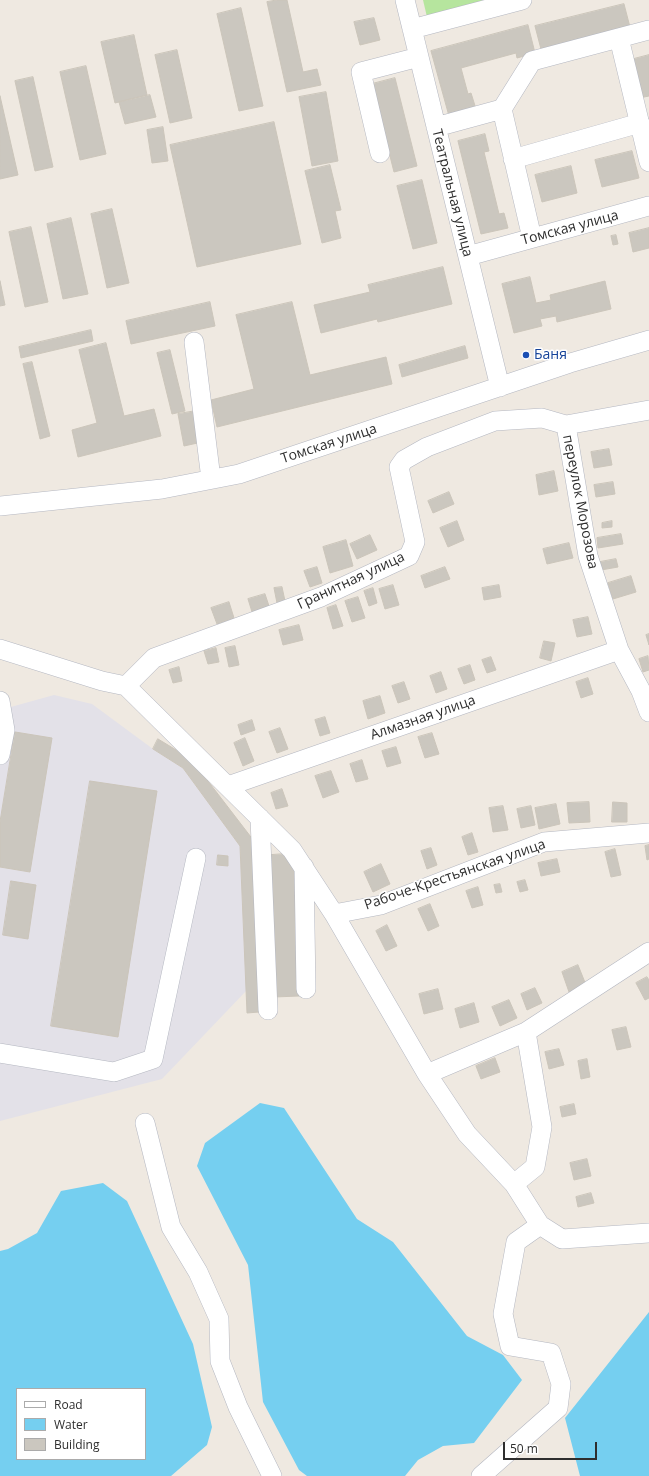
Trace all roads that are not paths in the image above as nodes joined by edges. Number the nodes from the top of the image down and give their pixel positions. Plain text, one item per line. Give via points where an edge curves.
1 (405, 0) edge
2 (522, 0) edge
3 (412, 29) junction
4 (649, 30) edge
5 (619, 38) junction
6 (419, 57) junction
7 (502, 110) junction
8 (640, 123) junction
9 (436, 127) junction
10 (380, 153) dead end
11 (513, 159) junction
12 (649, 162) edge
13 (649, 206) edge
14 (532, 238) junction
15 (468, 256) junction
16 (649, 340) edge
17 (194, 342) dead end
18 (500, 387) junction
19 (649, 410) edge
20 (566, 425) junction
21 (211, 479) junction
22 (0, 506) edge
23 (0, 649) edge
24 (618, 650) junction
25 (126, 686) junction
26 (0, 701) edge
27 (649, 712) edge
28 (0, 755) edge
29 (228, 786) junction
30 (260, 818) junction
31 (649, 833) edge
32 (196, 858) dead end
33 (304, 867) junction
34 (334, 914) junction
35 (649, 952) edge
36 (306, 989) dead end
37 (268, 1010) dead end
38 (526, 1032) junction
39 (0, 1053) edge
40 (427, 1074) junction
41 (145, 1123) dead end
42 (514, 1184) junction
43 (540, 1225) junction
44 (649, 1233) edge
45 (272, 1476) edge
46 (481, 1476) edge

1 - 3 street, Театральная улица
2 - 3 street
3 - 6 street, Театральная улица
4 - 5 street
5 - 7 street via 532,61
5 - 8 street
6 - 9 street, Театральная улица
6 - 10 street via 361,72
7 - 9 street
7 - 11 street
8 - 11 street
8 - 12 street
9 - 15 street, Театральная улица
11 - 14 street
13 - 14 street, Томская улица
14 - 15 street, Томская улица
15 - 18 street, Театральная улица
16 - 18 street, Томская улица via 570,362
17 - 21 street
18 - 21 street, Томская улица via 239,474
19 - 20 street, Гранитная улица
20 - 24 street, переулок Морозова via 588,556
20 - 25 street, Гранитная улица via 542,418 495,421 426,447 404,460 399,468 415,542 409,556 322,597 154,658
21 - 22 street, Томская улица via 162,489
23 - 25 street
24 - 27 street, переулок Морозова
24 - 29 street, Алмазная улица
25 - 29 street
26 - 28 street via 4,730
29 - 30 street
30 - 33 street via 292,850
30 - 37 street
31 - 34 street, Рабоче-Крестьянская улица via 544,842 381,905
32 - 39 street via 153,1059 114,1072
33 - 34 street
33 - 36 street
34 - 40 street
35 - 38 street
38 - 40 street
38 - 42 street via 542,1127 535,1167
40 - 42 street via 467,1134
41 - 45 street via 171,1227 198,1272 219,1319 220,1361 238,1406
42 - 43 street
43 - 44 street via 562,1239
43 - 46 street via 516,1242 503,1314 510,1346 551,1353 561,1384 558,1408

